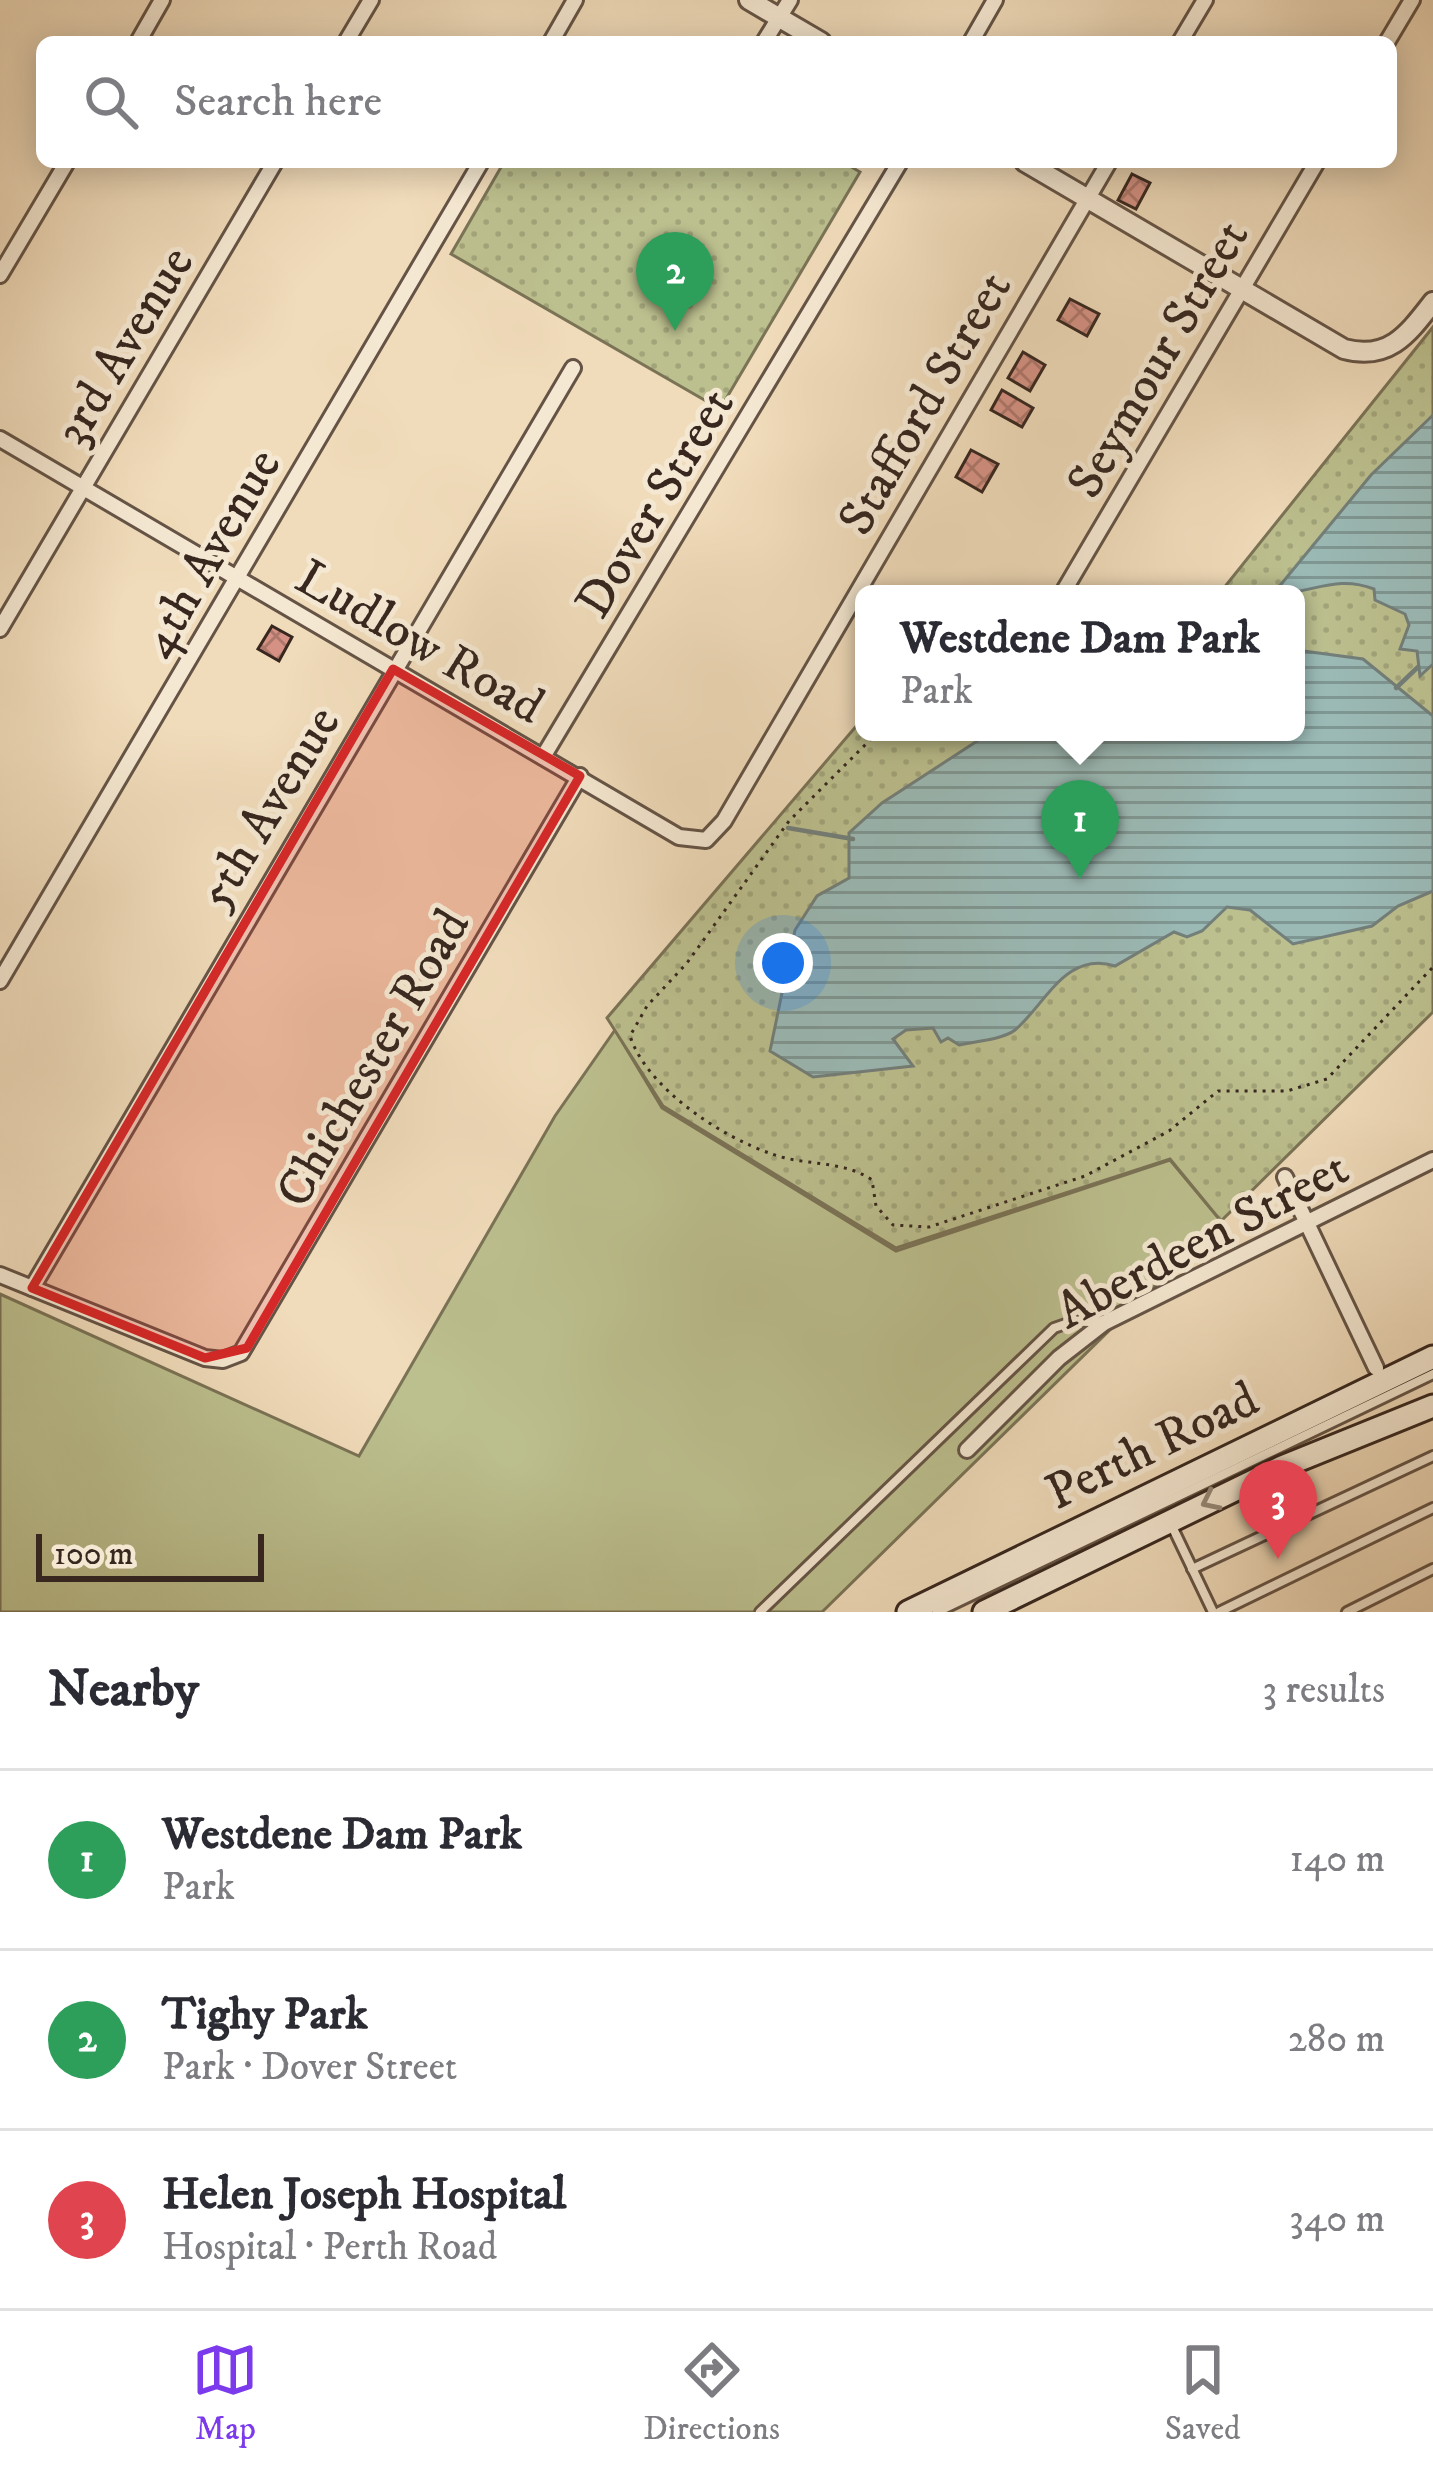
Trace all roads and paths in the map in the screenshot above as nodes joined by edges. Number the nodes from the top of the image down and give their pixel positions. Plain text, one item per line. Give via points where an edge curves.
1 (162, 0) edge
2 (371, 0) edge
3 (575, 0) edge
4 (749, 0) edge
5 (995, 0) edge
6 (1204, 0) edge
7 (1412, 0) edge
8 (785, 9) edge
9 (141, 36) edge
10 (350, 36) edge
11 (554, 36) edge
12 (768, 36) edge
13 (814, 36) edge
14 (974, 36) edge
15 (1183, 36) edge
16 (1391, 36) edge
17 (63, 168) edge
18 (271, 168) edge
19 (478, 168) edge
20 (896, 168) edge
21 (1035, 168) edge
22 (1106, 168) edge
23 (1313, 168) edge
24 (1088, 199) junction
25 (0, 275) edge
26 (1241, 290) junction
27 (1433, 302) edge
28 (573, 368) dead end
29 (0, 439) edge
30 (83, 487) junction
31 (238, 579) junction
32 (862, 585) edge
33 (1068, 585) edge
34 (855, 596) edge
35 (0, 629) edge
36 (393, 669) junction
37 (869, 741) edge
38 (543, 757) junction
39 (580, 776) junction
40 (679, 837) joint
41 (1433, 967) edge
42 (0, 981) edge
43 (1433, 1160) edge
44 (1285, 1177) dead end
45 (1306, 1222) junction
46 (0, 1275) edge
47 (32, 1288) junction
48 (1104, 1323) junction
49 (1433, 1357) edge
50 (1376, 1368) dead end
51 (1433, 1374) edge
52 (1433, 1406) edge
53 (967, 1450) dead end
54 (1433, 1456) edge
55 (1433, 1508) edge
56 (1169, 1521) junction
57 (1192, 1569) junction
58 (1433, 1569) edge
59 (760, 1612) edge
60 (908, 1612) edge
61 (938, 1612) edge
62 (984, 1612) edge
63 (1216, 1612) edge
64 (1347, 1612) edge

1 - 9 street
2 - 10 street
3 - 11 street
4 - 8 street
5 - 14 street
6 - 15 street
7 - 16 street
8 - 12 street
8 - 13 street
17 - 25 street
18 - 30 street, 3rd Avenue
19 - 31 street, 4th Avenue
20 - 38 street, Dover Street
21 - 24 street
22 - 24 street, Stafford Street
23 - 26 street, Seymour Street
24 - 26 street
24 - 32 street, Stafford Street
26 - 27 street via 1344,350 1367,353 1395,346
26 - 33 street, Seymour Street
28 - 36 street, 5th Avenue
29 - 30 street, Ludlow Road
30 - 31 street, Ludlow Road
30 - 35 street, 3rd Avenue
31 - 36 street, Ludlow Road
31 - 42 street, 4th Avenue
34 - 40 street, Stafford Street via 715,835
36 - 38 street, Ludlow Road
36 - 47 street, 5th Avenue
37 - 41 path via 789,821 630,1036 651,1073 717,1126 772,1154 872,1180 876,1206 893,1225 929,1227 1085,1176 1169,1132 1218,1091 1287,1091 1327,1078
38 - 39 street, Ludlow Road
39 - 40 street, Ludlow Road
39 - 47 street, Chichester Road via 247,1348 216,1360
43 - 45 street, Aberdeen Street
44 - 45 street
45 - 48 street, Aberdeen Street
45 - 50 street
46 - 47 street
48 - 53 street, Aberdeen Street
48 - 59 lane via 1054,1328
49 - 60 main road, Perth Road
51 - 61 lane
52 -> 56 main road, Perth Road
54 - 57 lane
55 - 63 lane
56 - 57 lane
56 - 62 main road, Perth Road
57 - 63 lane
58 - 64 lane

